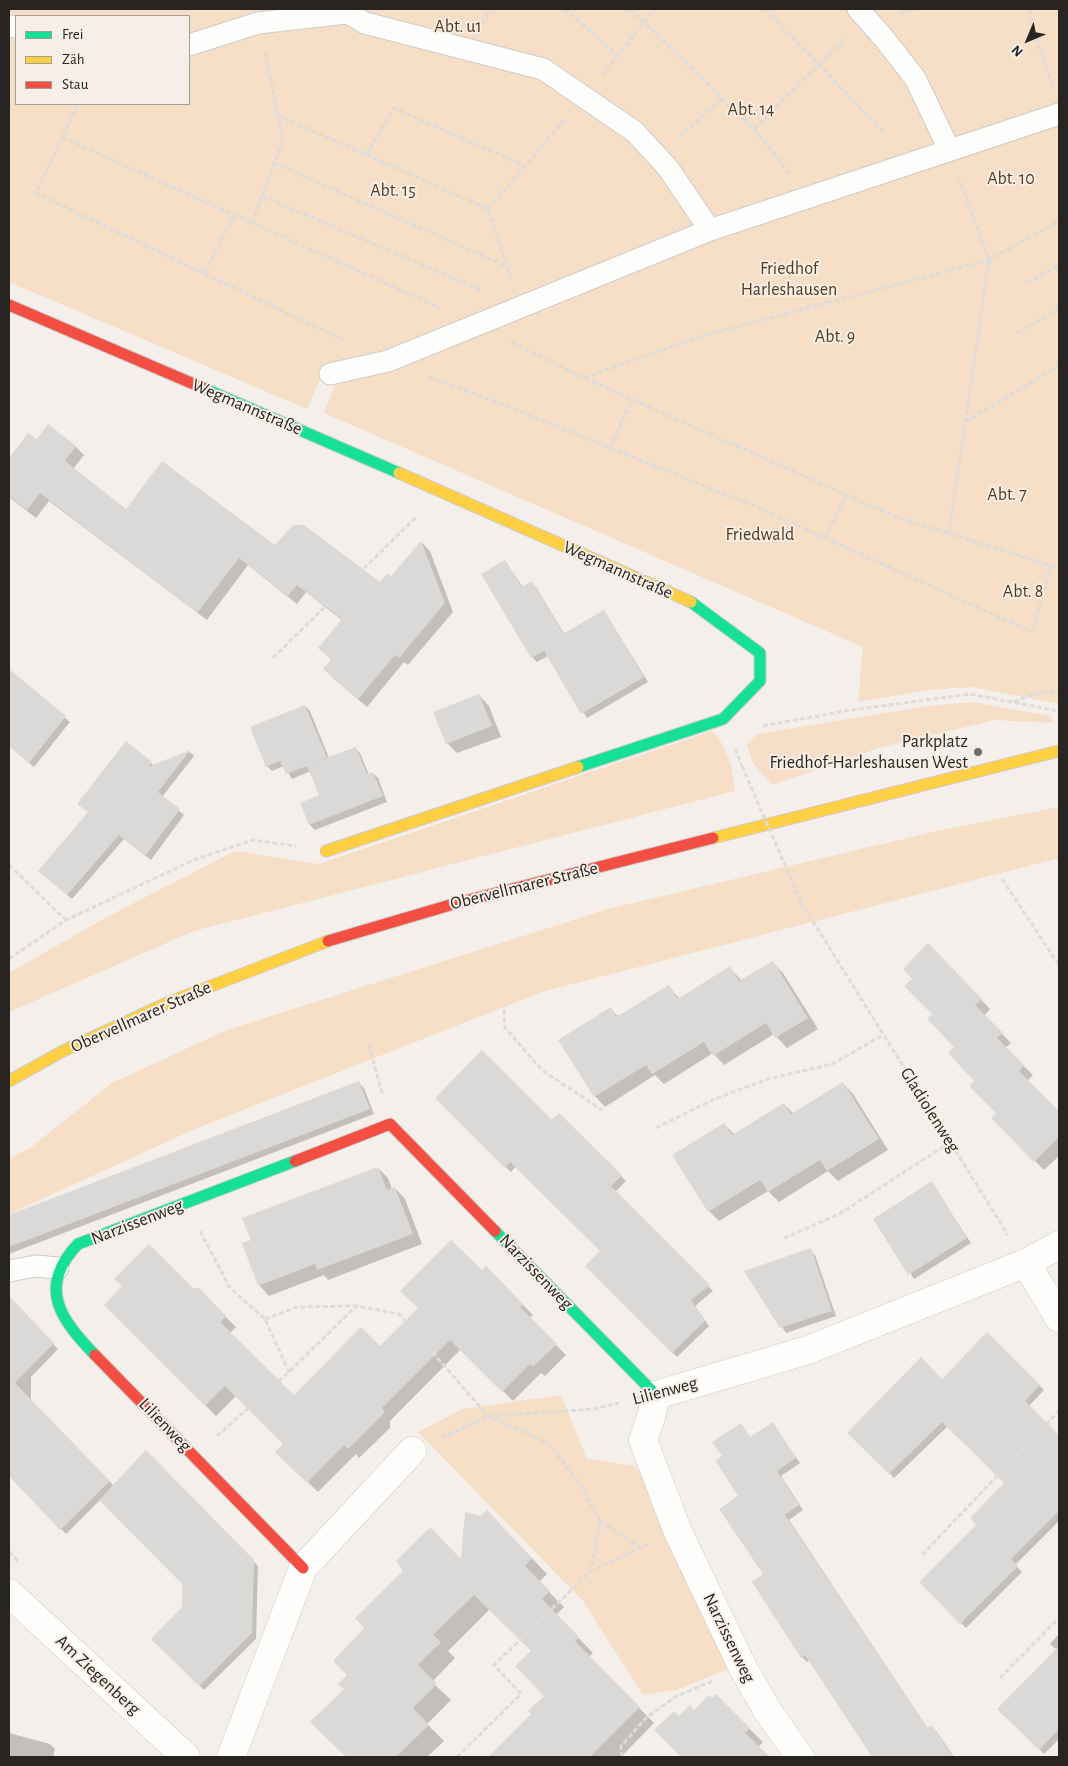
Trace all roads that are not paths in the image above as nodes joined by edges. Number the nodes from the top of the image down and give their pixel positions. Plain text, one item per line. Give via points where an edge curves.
1 (344, 11) edge
2 (862, 13) edge
3 (190, 45) edge
4 (1058, 105) edge
5 (949, 149) junction
6 (710, 230) junction
7 (9, 305) edge
8 (330, 374) dead end
9 (1059, 751) edge
10 (326, 851) road end
11 (9, 1081) edge
12 (1059, 1245) edge
13 (1026, 1263) junction
14 (58, 1268) junction
15 (9, 1271) edge
16 (1059, 1318) edge
17 (656, 1395) junction
18 (412, 1451) road end
19 (303, 1568) junction
20 (9, 1593) edge
21 (186, 1757) edge
22 (231, 1757) edge
23 (800, 1757) edge

1 - 3 lane via 258,23
1 - 6 lane via 365,23 543,68 635,132 668,168
2 - 5 lane via 915,78
4 - 5 lane
5 - 6 lane
6 - 8 lane via 388,361
7 - 10 street, Wegmannstraße via 698,605 760,653 760,681 723,719
9 - 11 street, Obervellmarer Straße via 457,903 310,946 167,1004 63,1051
12 - 13 street, Lilienweg
13 - 16 street
13 - 17 street, Lilienweg via 808,1350
14 - 15 lane via 36,1266
14 - 17 street, Narzissenweg via 78,1244 390,1124
14 - 19 street, Lilienweg via 56,1303 79,1338
17 - 23 street, Narzissenweg via 643,1440 678,1532 743,1668
18 - 19 street
19 - 22 street
20 - 21 street, Am Ziegenberg

